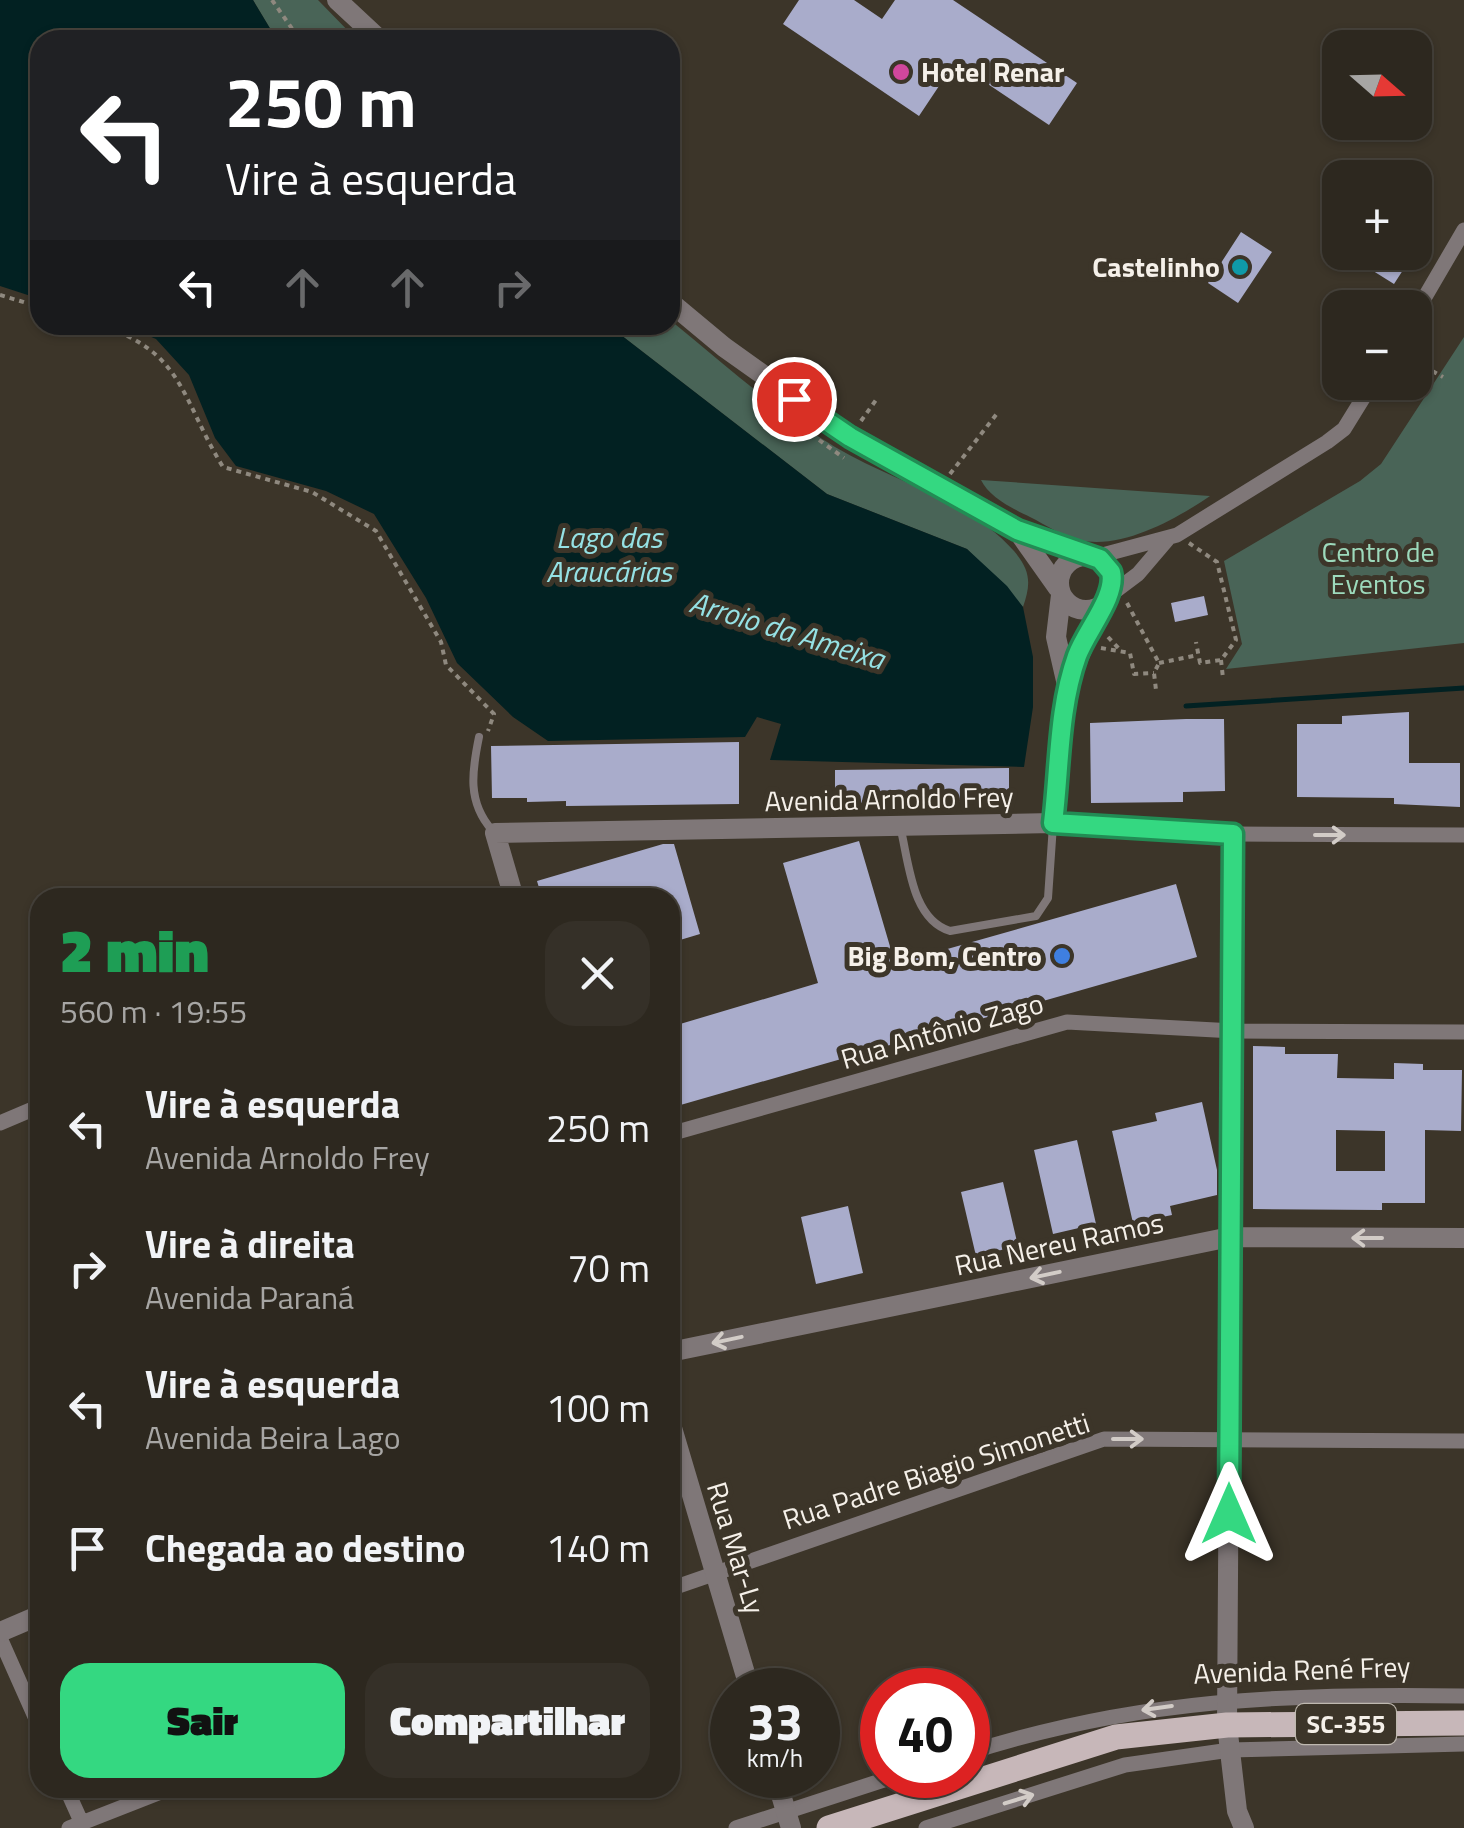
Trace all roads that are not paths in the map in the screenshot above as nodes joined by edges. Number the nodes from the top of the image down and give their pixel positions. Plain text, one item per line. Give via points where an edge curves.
1 (337, 0) edge
2 (369, 30) edge
3 (1464, 230) edge
4 (1460, 244) edge
5 (1430, 290) edge
6 (680, 310) edge
7 (1362, 400) edge
8 (1017, 530) junction
9 (1172, 538) junction
10 (1089, 556) junction
11 (1060, 592) junction
12 (1110, 597) junction
13 (1066, 685) junction
14 (480, 737) road end
15 (1053, 823) junction
16 (900, 826) junction
17 (495, 833) junction
18 (1233, 834) junction
19 (1464, 835) edge
20 (511, 888) edge
21 (1234, 1031) junction
22 (1464, 1032) edge
23 (30, 1110) edge
24 (0, 1123) edge
25 (680, 1131) edge
26 (1230, 1237) junction
27 (1464, 1238) edge
28 (680, 1350) edge
29 (1229, 1440) junction
30 (1464, 1441) edge
31 (680, 1455) edge
32 (714, 1571) junction
33 (680, 1585) edge
34 (30, 1620) edge
35 (0, 1635) edge
36 (743, 1668) edge
37 (1464, 1696) edge
38 (1228, 1698) junction
39 (30, 1705) edge
40 (1464, 1723) edge
41 (1229, 1738) junction
42 (1464, 1744) edge
43 (990, 1747) edge
44 (860, 1791) edge
45 (69, 1798) edge
46 (147, 1798) edge
47 (788, 1820) edge
48 (78, 1826) edge
49 (736, 1828) edge
50 (828, 1828) edge
51 (926, 1828) edge
52 (1244, 1828) edge

1 - 2 street
3 - 4 street
4 - 5 street
6 - 8 street via 850,437
7 - 9 street via 1332,438
8 - 10 street
8 - 11 street
9 - 10 street
9 - 12 street
10 - 11 street via 1064,566
10 - 12 street via 1111,572
11 - 12 street via 1078,610
11 - 13 street via 1056,637
12 - 13 street
13 - 15 street
14 - 17 lane via 472,789 478,814
15 - 16 street, Avenida Arnoldo Frey
15 - 16 lane via 1048,898 1036,916 950,931 923,912
15 - 18 street, Avenida Arnoldo Frey
16 - 17 street, Avenida Arnoldo Frey
17 - 20 street
18 -> 19 street, Avenida Arnoldo Frey
18 - 21 street
21 - 22 street, Rua Antônio Zago
21 - 25 street, Rua Antônio Zago via 1067,1022
21 - 26 street
23 - 24 street
27 -> 26 street, Rua Nereu Ramos
26 -> 28 street, Rua Nereu Ramos
26 - 29 street
29 - 30 street, Rua Padre Biagio Simonetti
32 -> 29 street, Rua Padre Biagio Simonetti via 1104,1440
29 - 38 street
31 - 32 street, Rua Mar-Ly
32 - 33 street, Rua Padre Biagio Simonetti
32 - 36 street, Rua Mar-Ly
34 - 35 street
35 - 39 street
37 - 38 street, Avenida René Frey
38 - 41 street
38 -> 43 street, Avenida René Frey via 1104,1716
40 - 41 main road, Avenida René Frey / SC-355
41 - 42 street, Avenida René Frey
41 - 50 main road, Avenida René Frey / SC-355 via 1116,1738
51 -> 41 street, Avenida René Frey
41 - 52 street
44 - 47 street
45 - 48 street
46 - 48 street
47 - 49 street

